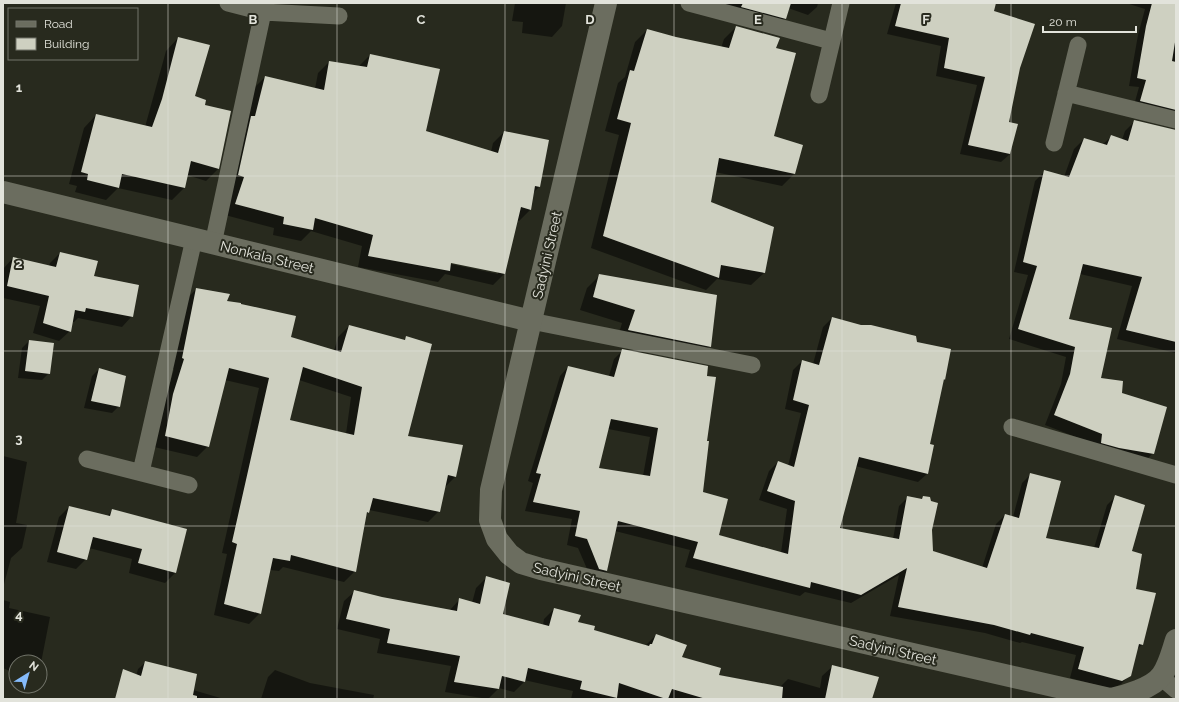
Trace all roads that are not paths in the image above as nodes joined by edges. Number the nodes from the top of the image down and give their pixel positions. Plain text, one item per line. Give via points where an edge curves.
1 (228, 3) edge
2 (606, 3) edge
3 (689, 3) edge
4 (840, 3) edge
5 (263, 12) junction
6 (339, 16) dead end
7 (831, 41) junction
8 (1078, 45) dead end
9 (1066, 93) junction
10 (819, 95) dead end
11 (1176, 120) edge
12 (1054, 143) dead end
13 (3, 192) edge
14 (203, 242) junction
15 (532, 321) junction
16 (752, 365) dead end
17 (1012, 427) dead end
18 (87, 459) dead end
19 (141, 472) junction
20 (1176, 475) edge
21 (189, 485) dead end
22 (1176, 640) edge
23 (1169, 683) edge
24 (1110, 699) edge

1 - 5 lane
2 - 15 street, Sadyini Street
3 - 7 lane
4 - 7 lane
5 - 6 lane
5 - 14 lane
7 - 10 lane
8 - 9 lane
9 - 11 lane
9 - 12 lane
13 - 14 street, Nonkala Street
14 - 15 street, Nonkala Street
14 - 19 lane
15 - 16 lane
15 - 24 street, Sadyini Street via 491,490 490,520 497,539 509,554 521,563
17 - 20 lane
18 - 19 lane
19 - 21 lane
22 - 23 street, Sadyini Street via 1169,661
23 - 24 street, Sadyini Street via 1148,686 1130,695

